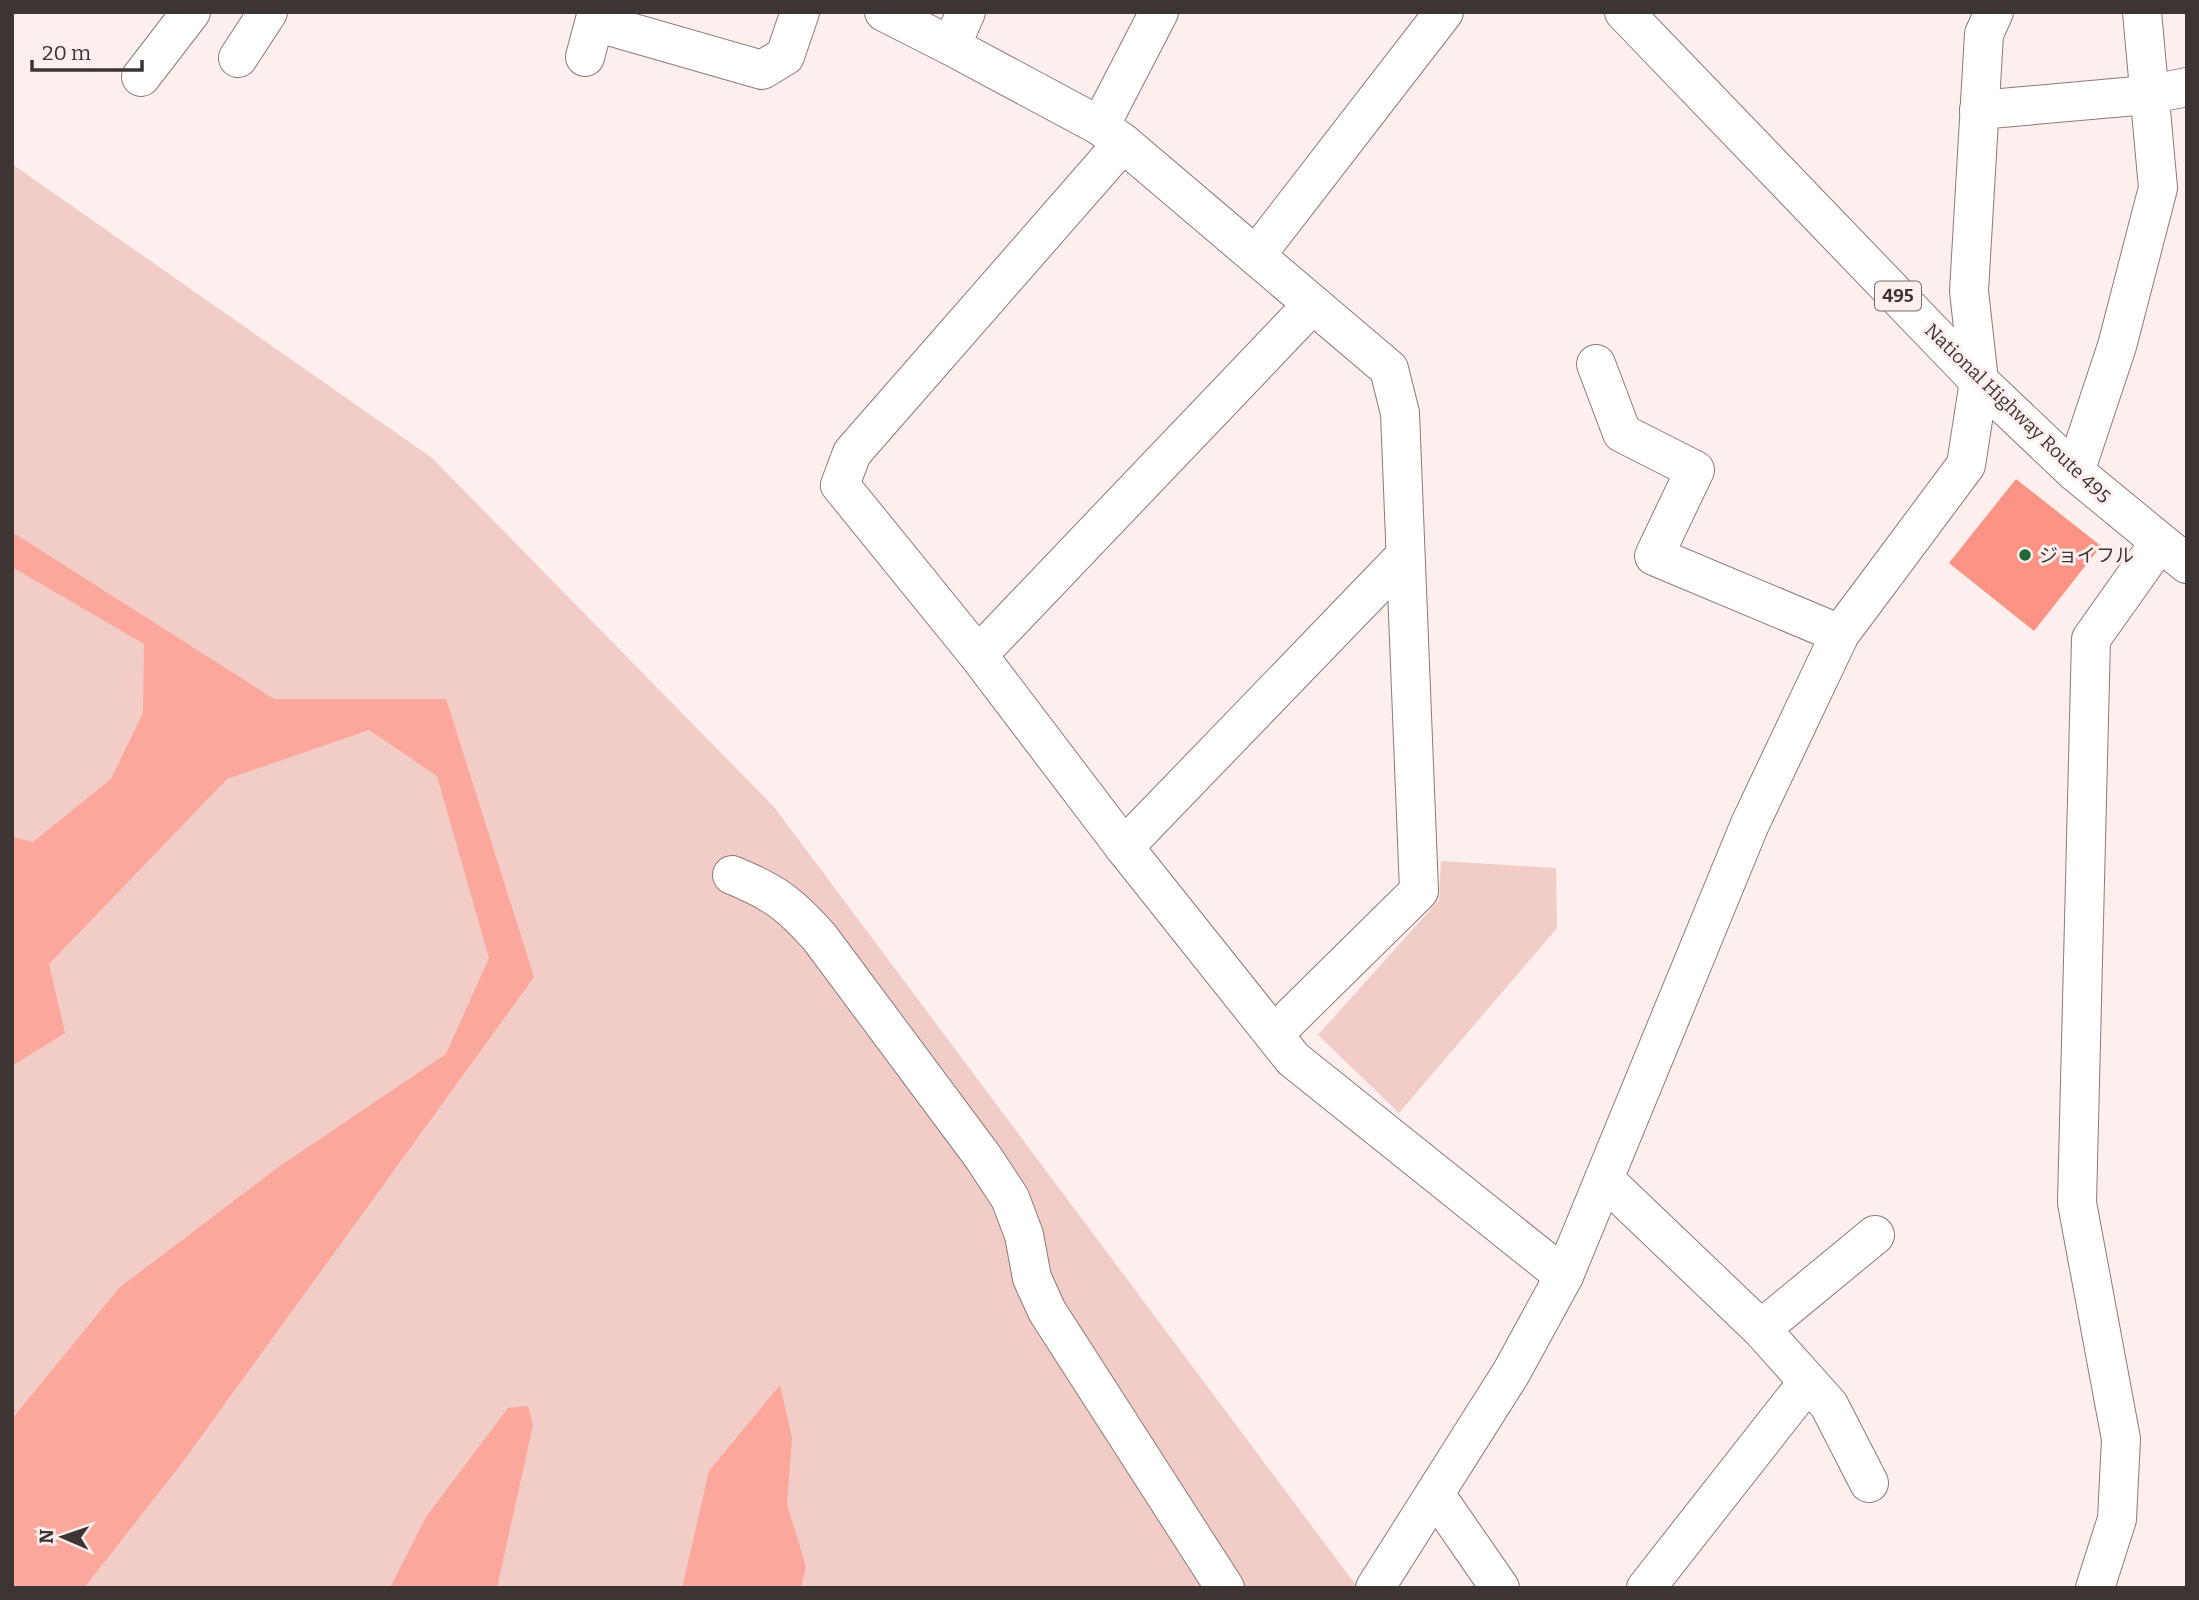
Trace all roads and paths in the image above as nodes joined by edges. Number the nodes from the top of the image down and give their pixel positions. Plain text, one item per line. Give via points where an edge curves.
1 (191, 12) edge
2 (268, 12) edge
3 (800, 12) edge
4 (884, 12) edge
5 (1159, 12) edge
6 (1444, 12) edge
7 (1624, 12) edge
8 (1994, 12) edge
9 (2141, 12) edge
10 (958, 29) edge
11 (592, 31) edge
12 (238, 58) dead end
13 (141, 77) dead end
14 (2187, 87) edge
15 (2147, 95) junction
16 (1979, 110) junction
17 (1111, 134) junction
18 (1257, 254) junction
19 (1312, 305) junction
20 (1596, 364) dead end
21 (1979, 381) junction
22 (2075, 472) junction
23 (2173, 553) edge
24 (1403, 558) junction
25 (1840, 634) junction
26 (978, 655) junction
27 (1124, 848) junction
28 (732, 875) dead end
29 (1274, 1034) junction
30 (1604, 1179) junction
31 (1875, 1234) dead end
32 (1563, 1276) junction
33 (1761, 1329) junction
34 (1807, 1383) junction
35 (1869, 1483) dead end
36 (1435, 1494) junction
37 (1225, 1588) edge
38 (1375, 1588) edge
39 (1500, 1588) edge
40 (1646, 1588) edge
41 (2095, 1588) edge

1 - 13 main road
2 - 12 main road
3 - 11 main road via 785,56 762,70
4 - 10 main road
5 - 17 main road
6 - 18 main road
7 - 21 main road, National Highway Route 495 / 495
8 - 16 main road via 1984,34
9 - 15 main road
10 - 17 main road
14 - 15 main road
15 - 16 main road
15 - 22 main road via 2158,188 2117,346
16 - 21 main road via 1969,291
17 - 18 main road
17 - 26 main road via 852,453 840,485
18 - 19 main road
19 - 24 main road via 1390,369 1400,413
19 - 26 main road
20 - 25 main road via 1622,433 1695,470 1654,556
21 - 22 main road, National Highway Route 495 / 495
21 - 25 main road via 1966,465
22 - 23 main road, National Highway Route 495 / 495
23 - 41 main road via 2091,639 2077,1203 2121,1439 2117,1519
24 - 27 main road
24 - 29 main road via 1419,891
25 - 30 main road via 1750,824
26 - 27 main road
27 - 29 main road
28 - 37 main road via 791,905 983,1157 1010,1198 1024,1235 1032,1278 1047,1311
29 - 32 main road via 1293,1059
30 - 32 main road
30 - 33 main road
31 - 33 main road
32 - 36 main road via 1511,1373
33 - 34 main road
34 - 35 main road via 1829,1405
34 - 40 main road
36 - 38 main road
36 - 39 main road

